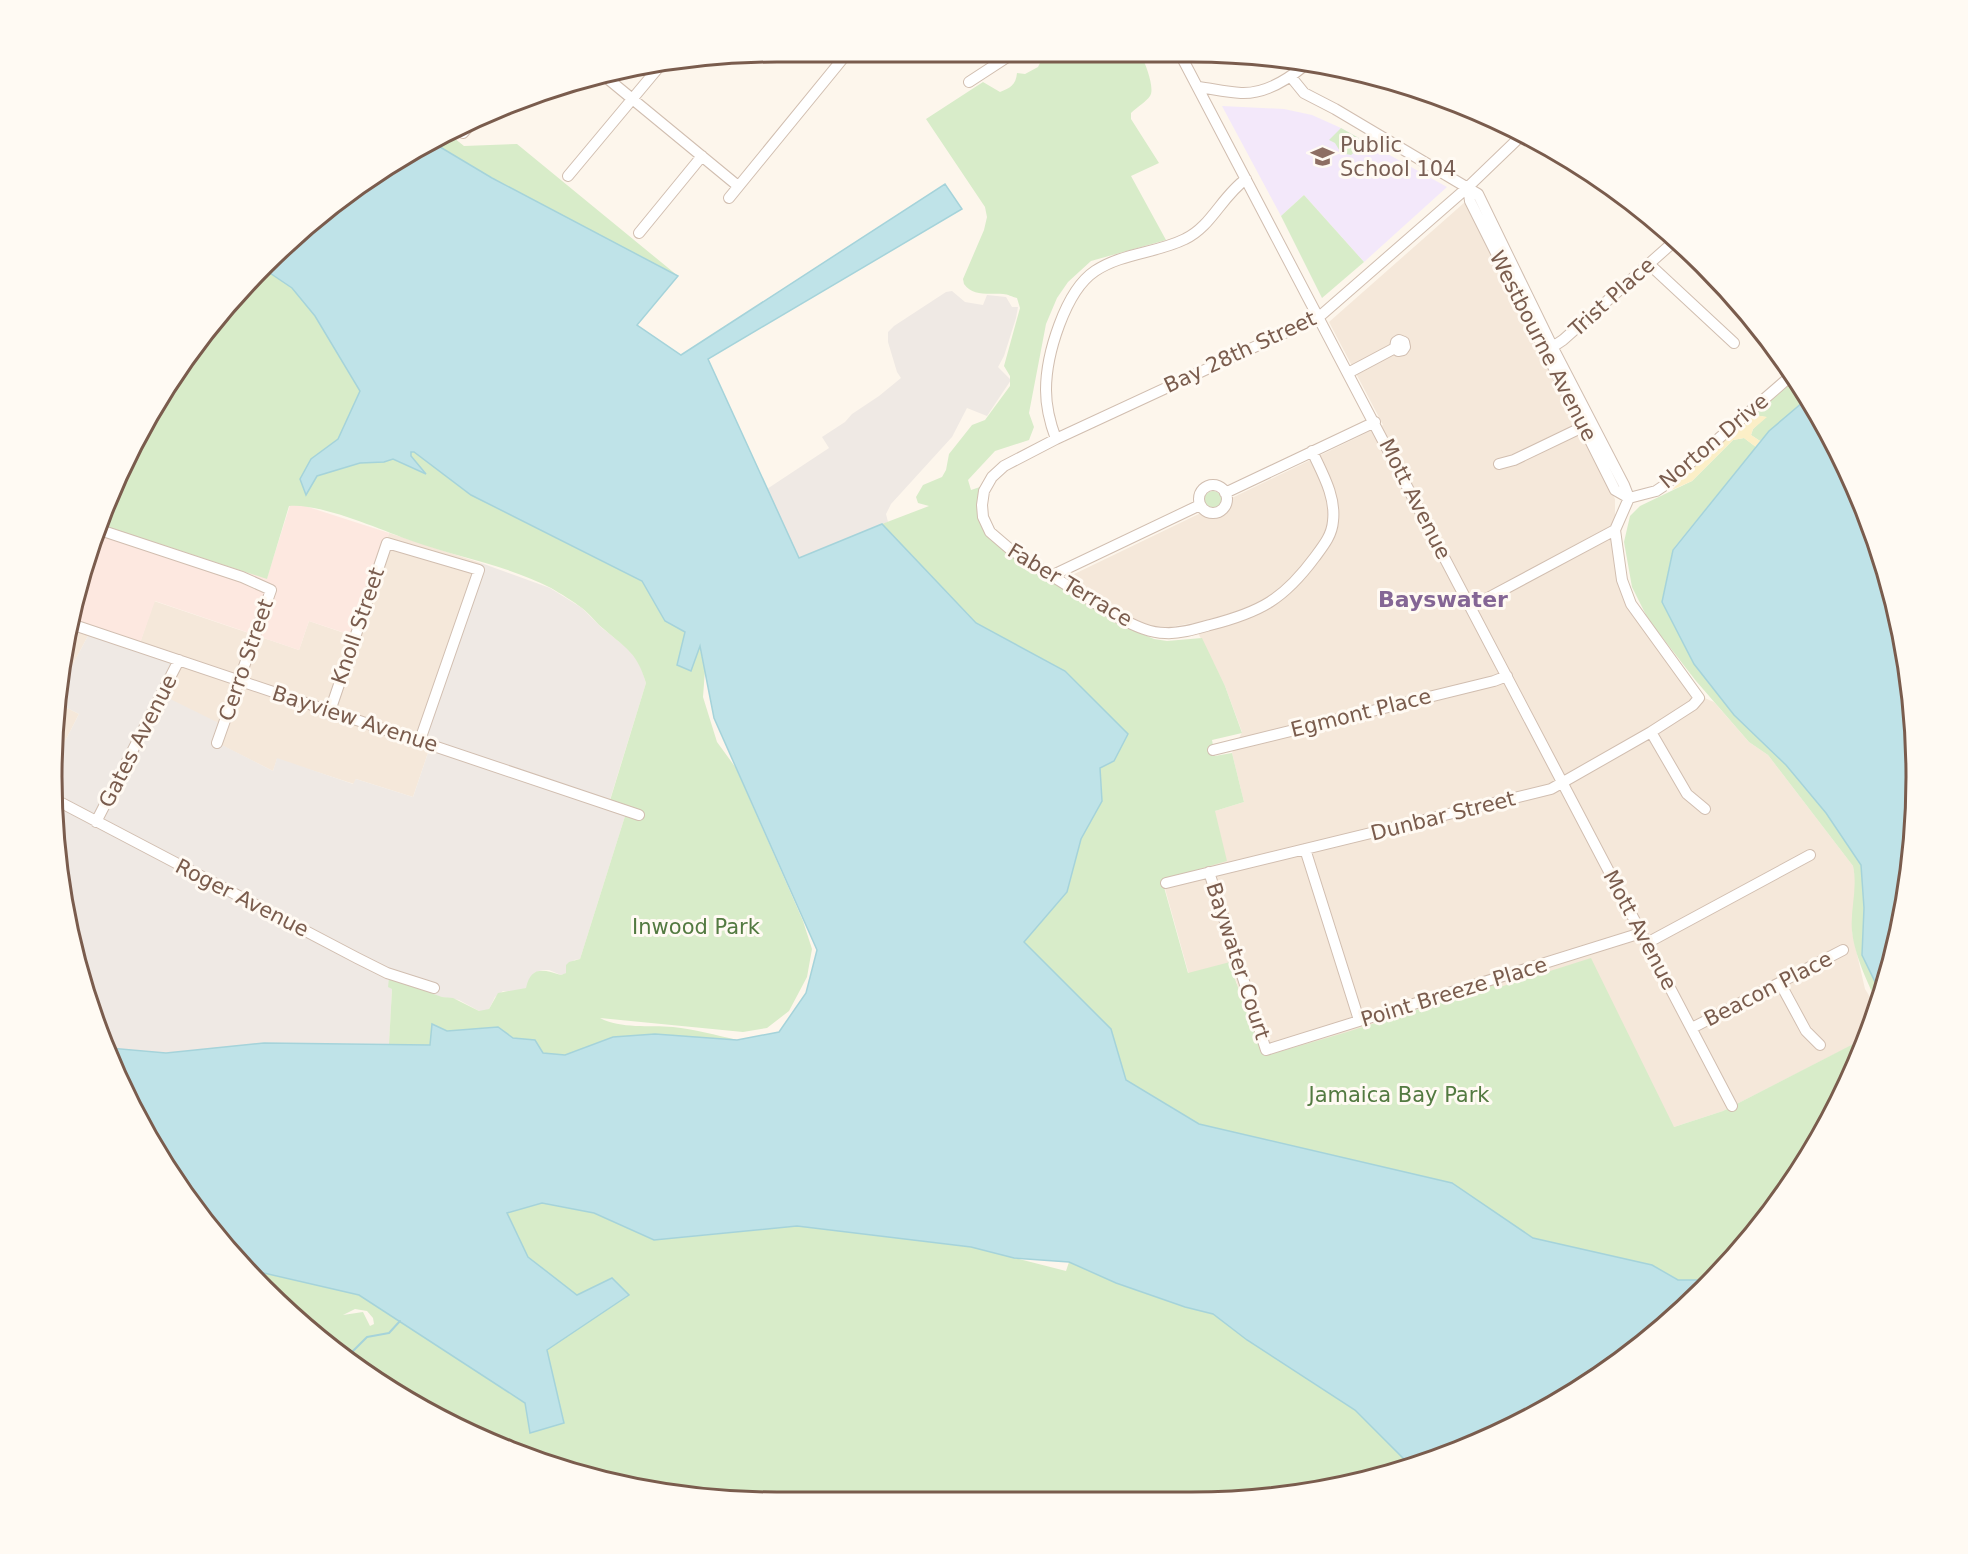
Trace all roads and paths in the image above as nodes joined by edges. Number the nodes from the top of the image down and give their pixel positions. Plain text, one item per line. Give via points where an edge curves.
1 (840, 62) edge
2 (1000, 62) edge
3 (1185, 62) edge
4 (1299, 70) edge
5 (654, 72) edge
6 (1291, 77) junction
7 (611, 81) edge
8 (969, 82) dead end
9 (1199, 87) junction
10 (632, 99) junction
11 (1517, 140) edge
12 (702, 156) junction
13 (568, 176) dead end
14 (1246, 179) junction
15 (738, 186) junction
16 (1468, 187) junction
17 (729, 198) dead end
18 (639, 233) dead end
19 (1670, 245) edge
20 (1649, 264) junction
21 (1319, 316) junction
22 (1734, 343) dead end
23 (1395, 348) dead end
24 (1549, 349) junction
25 (1348, 373) junction
26 (1786, 380) edge
27 (1375, 422) junction
28 (1588, 425) junction
29 (1056, 439) junction
30 (1312, 451) junction
31 (1499, 464) dead end
32 (987, 485) joint
33 (1225, 493) junction
34 (1629, 498) junction
35 (1200, 505) junction
36 (1615, 530) junction
37 (105, 532) edge
38 (1051, 576) junction
39 (1471, 607) junction
40 (78, 626) edge
41 (179, 660) junction
42 (1507, 676) junction
43 (239, 680) junction
44 (330, 711) junction
45 (1651, 732) junction
46 (420, 740) junction
47 (217, 743) dead end
48 (1213, 750) dead end
49 (1562, 781) junction
50 (63, 804) edge
51 (1705, 809) dead end
52 (639, 815) dead end
53 (96, 822) junction
54 (1305, 849) junction
55 (1810, 855) dead end
56 (1209, 872) junction
57 (1166, 883) dead end
58 (1641, 933) junction
59 (1647, 943) junction
60 (1843, 950) dead end
61 (1780, 983) junction
62 (434, 988) dead end
63 (1359, 1020) junction
64 (1692, 1028) junction
65 (1820, 1045) dead end
66 (1266, 1050) joint
67 (1732, 1106) dead end

1 - 15 street
2 - 8 street
3 - 9 street, Mott Avenue
4 - 6 street
5 - 10 street
6 - 9 street via 1243,93
6 - 16 street, Westbourne Avenue via 1304,93
7 - 10 street
9 - 14 street, Mott Avenue
10 - 12 street
10 - 13 street
11 - 16 street, Bay 28th Street
12 - 15 street
12 - 18 street
14 - 21 street, Mott Avenue
14 - 29 street via 1186,239 1096,270 1076,289 1065,310 1047,379 1047,411
15 - 17 street
16 - 21 street, Bay 28th Street
16 - 24 street, Westbourne Avenue via 1478,194
19 - 20 street, Trist Place
20 - 22 street
20 - 24 street, Trist Place
21 - 25 street, Mott Avenue
21 - 29 street, Bay 28th Street
23 - 25 street
24 - 28 street, Westbourne Avenue
25 - 27 street, Mott Avenue
26 - 34 street, Norton Drive via 1665,485
27 - 30 street
27 - 39 street, Mott Avenue
28 - 31 street
28 - 34 street, Westbourne Avenue
29 - 32 street, Bay 28th Street via 1004,466
30 - 33 street
30 - 38 street, Faber Terrace via 1332,498 1331,531 1301,576 1266,606 1230,620 1162,633 1117,617
32 - 38 street, Faber Terrace via 982,511 987,529
33 - 35 street via 1218,486 1204,488 1199,496
33 - 35 street via 1225,506 1219,512 1210,513
34 - 36 street
35 - 38 street
36 - 39 street
36 - 45 street, Dunbar Street via 1622,580 1631,604 1699,698
37 - 43 street, Cerro Street via 271,590
39 - 42 street, Mott Avenue
40 - 41 street, Bayview Avenue
41 - 43 street, Bayview Avenue
41 - 53 street, Gates Avenue
42 - 48 street, Egmont Place
42 - 49 street, Mott Avenue
43 - 44 street, Bayview Avenue
43 - 47 street, Cerro Street
44 - 46 street, Bayview Avenue
44 - 46 street, Knoll Street via 387,543 479,570
45 - 49 street, Dunbar Street
45 - 51 street via 1687,794
46 - 52 street, Bayview Avenue
49 - 54 street, Dunbar Street via 1551,789
49 - 58 street, Mott Avenue
50 - 53 street, Roger Avenue
53 - 62 street, Roger Avenue via 387,973
54 - 56 street, Dunbar Street
54 - 63 street
55 - 59 street
56 - 57 street, Dunbar Street
56 - 66 street, Baywater Court
58 - 59 street, Mott Avenue
58 - 63 street, Point Breeze Place
59 - 64 street, Mott Avenue
60 - 61 street, Beacon Place
61 - 64 street, Beacon Place
61 - 65 street via 1806,1031
63 - 66 street, Point Breeze Place
64 - 67 street, Mott Avenue

